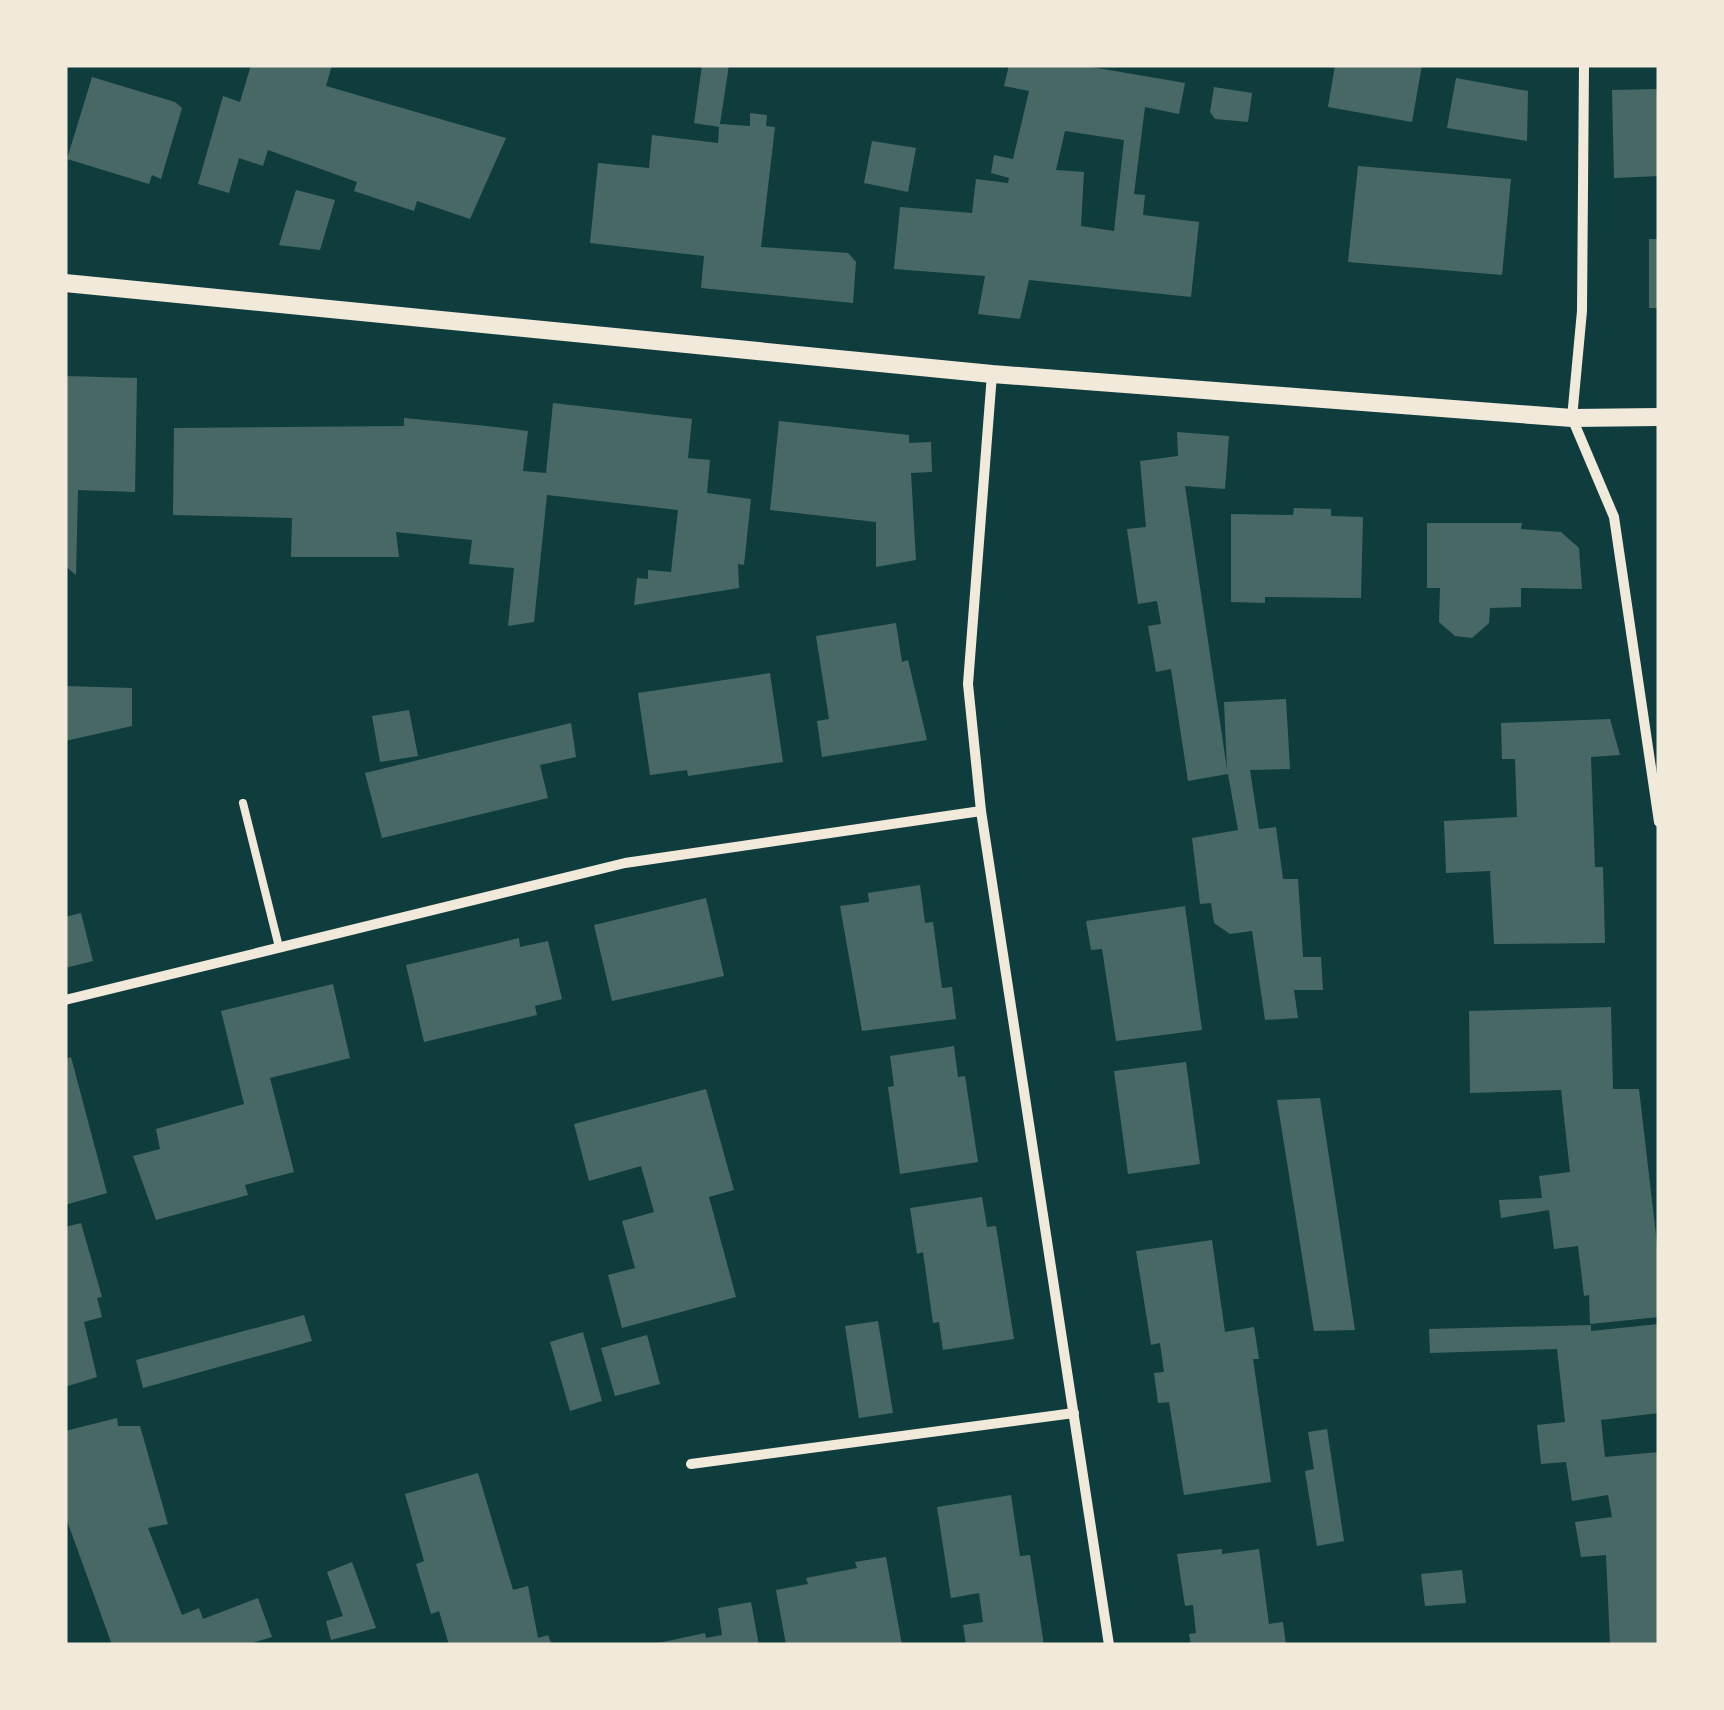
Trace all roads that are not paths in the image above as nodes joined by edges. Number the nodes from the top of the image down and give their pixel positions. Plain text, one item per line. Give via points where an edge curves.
1 (1584, 65) edge
2 (65, 283) edge
3 (992, 374) junction
4 (1659, 417) edge
5 (1572, 418) junction
6 (243, 803) dead end
7 (982, 810) junction
8 (1659, 822) edge
9 (279, 947) junction
10 (65, 1000) edge
11 (1074, 1413) junction
12 (691, 1464) dead end
13 (1109, 1645) edge

1 - 5 street via 1582,311
2 - 3 street
3 - 5 street
3 - 7 street via 968,684
4 - 5 street
5 - 8 street via 1614,517
6 - 9 lane
7 - 9 street via 625,863
7 - 11 street
9 - 10 street
11 - 12 street
11 - 13 street

